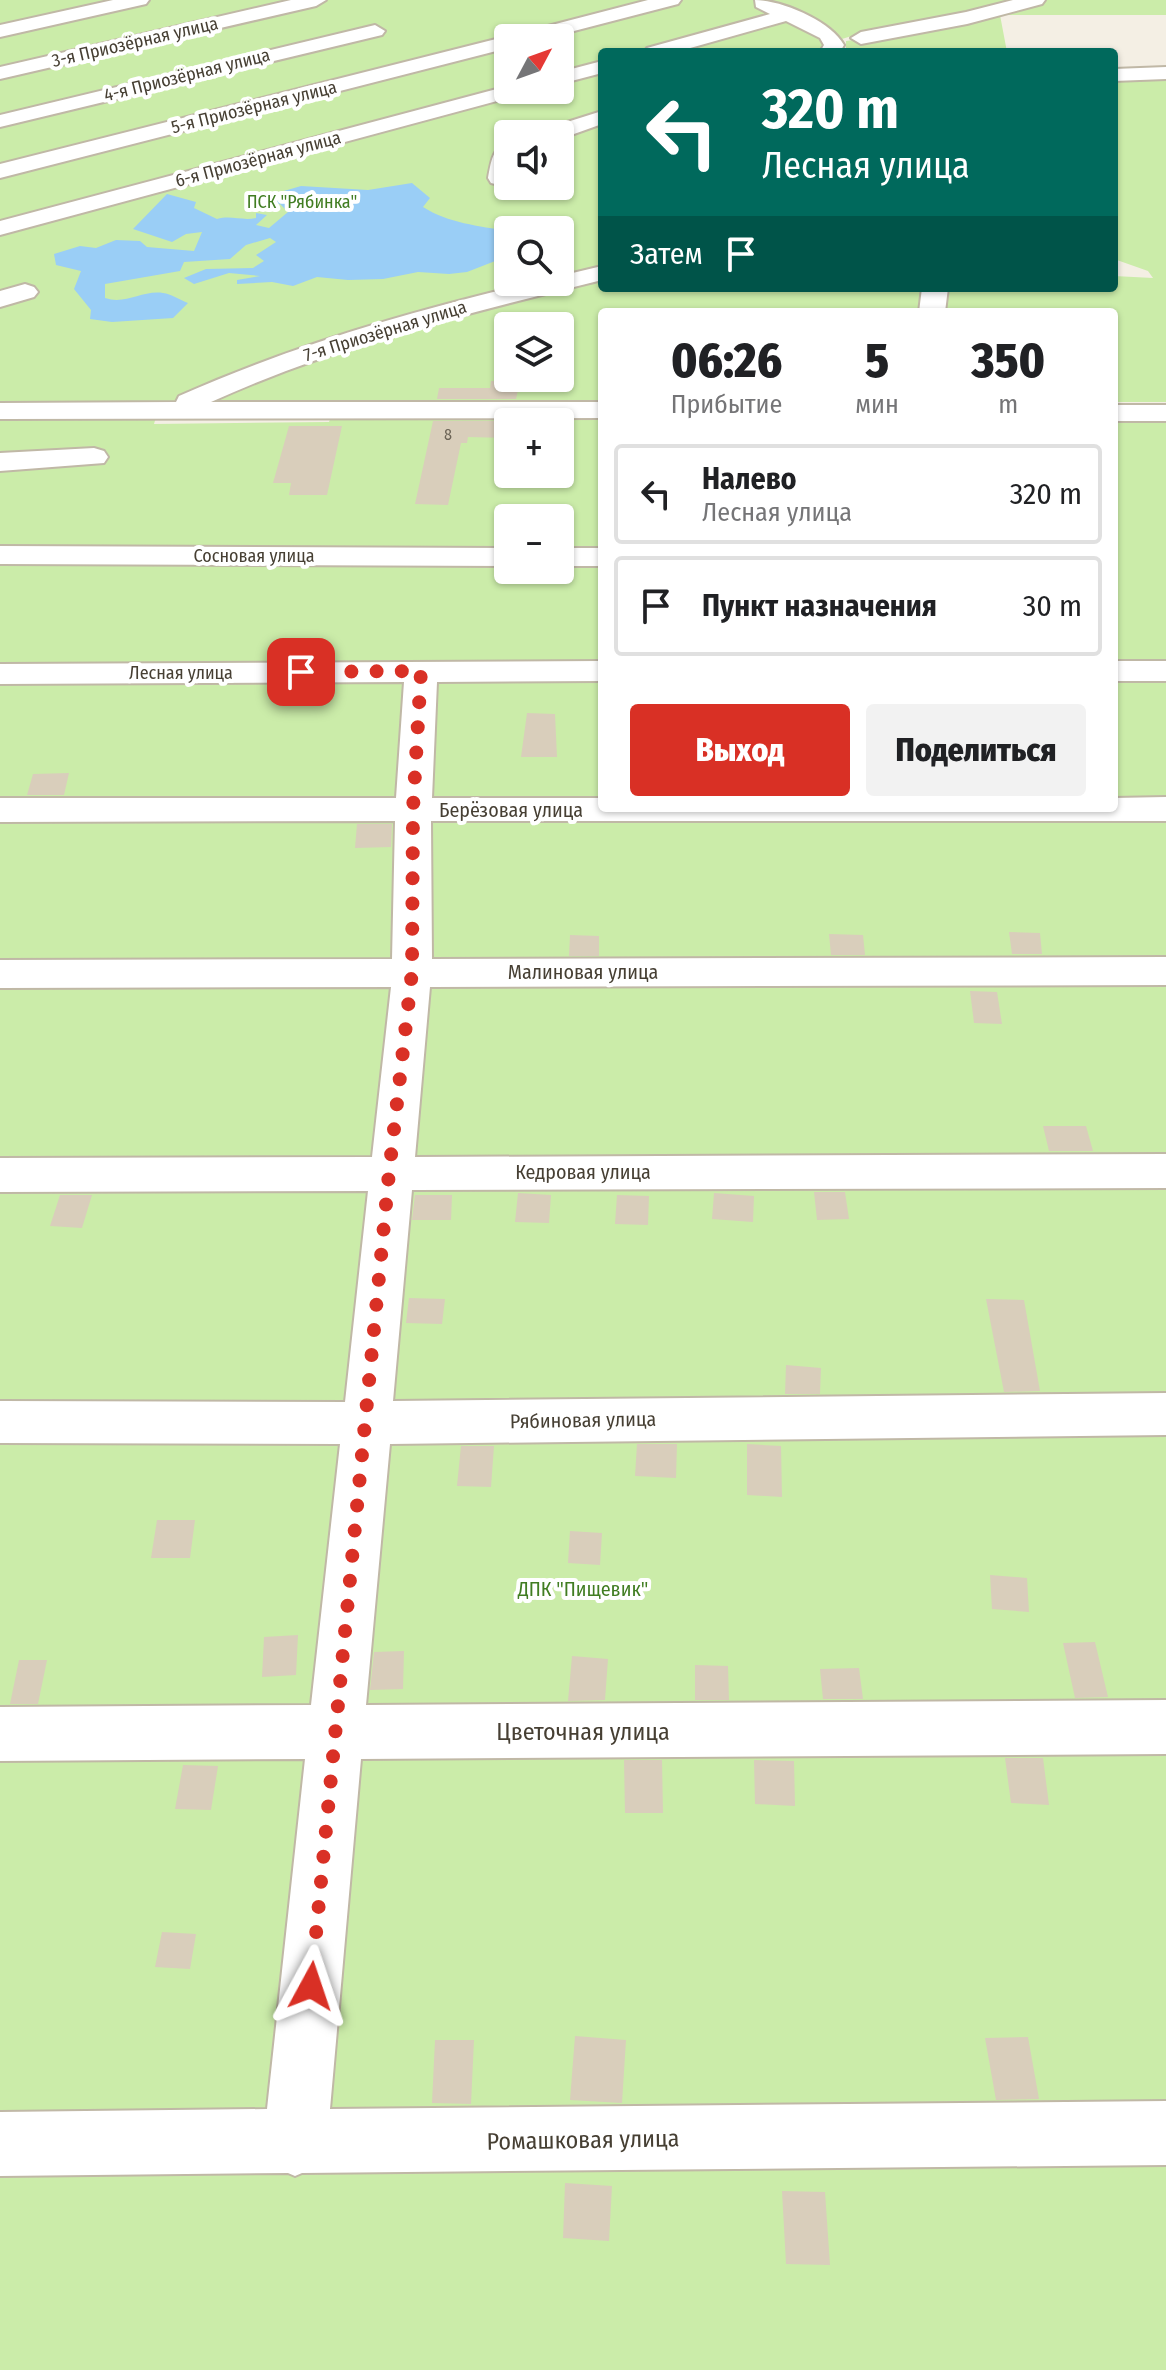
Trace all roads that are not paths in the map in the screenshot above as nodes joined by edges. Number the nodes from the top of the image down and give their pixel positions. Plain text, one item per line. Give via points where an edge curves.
1 (139, 0) edge
2 (316, 0) edge
3 (671, 0) edge
4 (1035, 0) edge
5 (781, 6) edge
6 (574, 25) edge
7 (0, 31) edge
8 (375, 31) dead end
9 (861, 38) dead end
10 (494, 46) edge
11 (665, 48) edge
12 (833, 48) edge
13 (598, 68) edge
14 (0, 73) edge
15 (1166, 73) edge
16 (574, 74) edge
17 (1118, 75) edge
18 (494, 96) edge
19 (598, 118) edge
20 (0, 121) edge
21 (574, 127) edge
22 (0, 171) edge
23 (0, 228) edge
24 (598, 274) edge
25 (175, 410) junction
26 (598, 410) edge
27 (0, 411) edge
28 (1118, 413) edge
29 (1166, 413) edge
30 (94, 457) dead end
31 (0, 462) edge
32 (0, 555) edge
33 (494, 557) edge
34 (574, 557) edge
35 (598, 557) edge
36 (421, 671) junction
37 (598, 671) edge
38 (1118, 671) edge
39 (1166, 671) edge
40 (0, 674) edge
41 (413, 809) junction
42 (598, 809) edge
43 (1118, 809) edge
44 (1166, 809) edge
45 (0, 810) edge
46 (1166, 971) edge
47 (412, 972) junction
48 (0, 974) edge
49 (1166, 1171) edge
50 (389, 1173) junction
51 (0, 1175) edge
52 (1166, 1414) edge
53 (0, 1422) edge
54 (365, 1423) junction
55 (1166, 1727) edge
56 (0, 1734) edge
57 (336, 1734) junction
58 (1166, 2133) edge
59 (0, 2144) edge
60 (295, 2144) junction

1 - 7 street
2 - 14 street, 3-я Приозёрная улица
3 - 6 street
4 - 9 street
5 - 11 street
5 - 12 street via 828,34
8 - 20 street, 4-я Приозёрная улица
10 - 22 street, 5-я Приозёрная улица
13 - 16 street
15 - 17 street
18 - 23 street, 6-я Приозёрная улица
19 - 21 street
24 - 25 street, 7-я Приозёрная улица via 368,332
25 - 26 street
25 - 27 street
28 - 29 street
30 - 31 street
32 - 33 street, Сосновая улица
34 - 35 street
36 - 37 street, Лесная улица
36 - 40 street, Лесная улица
36 - 41 street
38 - 39 street
41 - 42 street, Берёзовая улица
41 - 45 street, Берёзовая улица
41 - 47 street
43 - 44 street, Берёзовая улица
46 - 47 street, Малиновая улица
47 - 48 street, Малиновая улица
47 - 50 street
49 - 50 street, Кедровая улица
50 - 51 street, Кедровая улица
50 - 54 street
52 - 54 street, Рябиновая улица
53 - 54 street, Рябиновая улица
54 - 57 street
55 - 57 street, Цветочная улица
56 - 57 street, Цветочная улица
57 - 60 street
58 - 60 street, Ромашковая улица
59 - 60 street, Ромашковая улица

